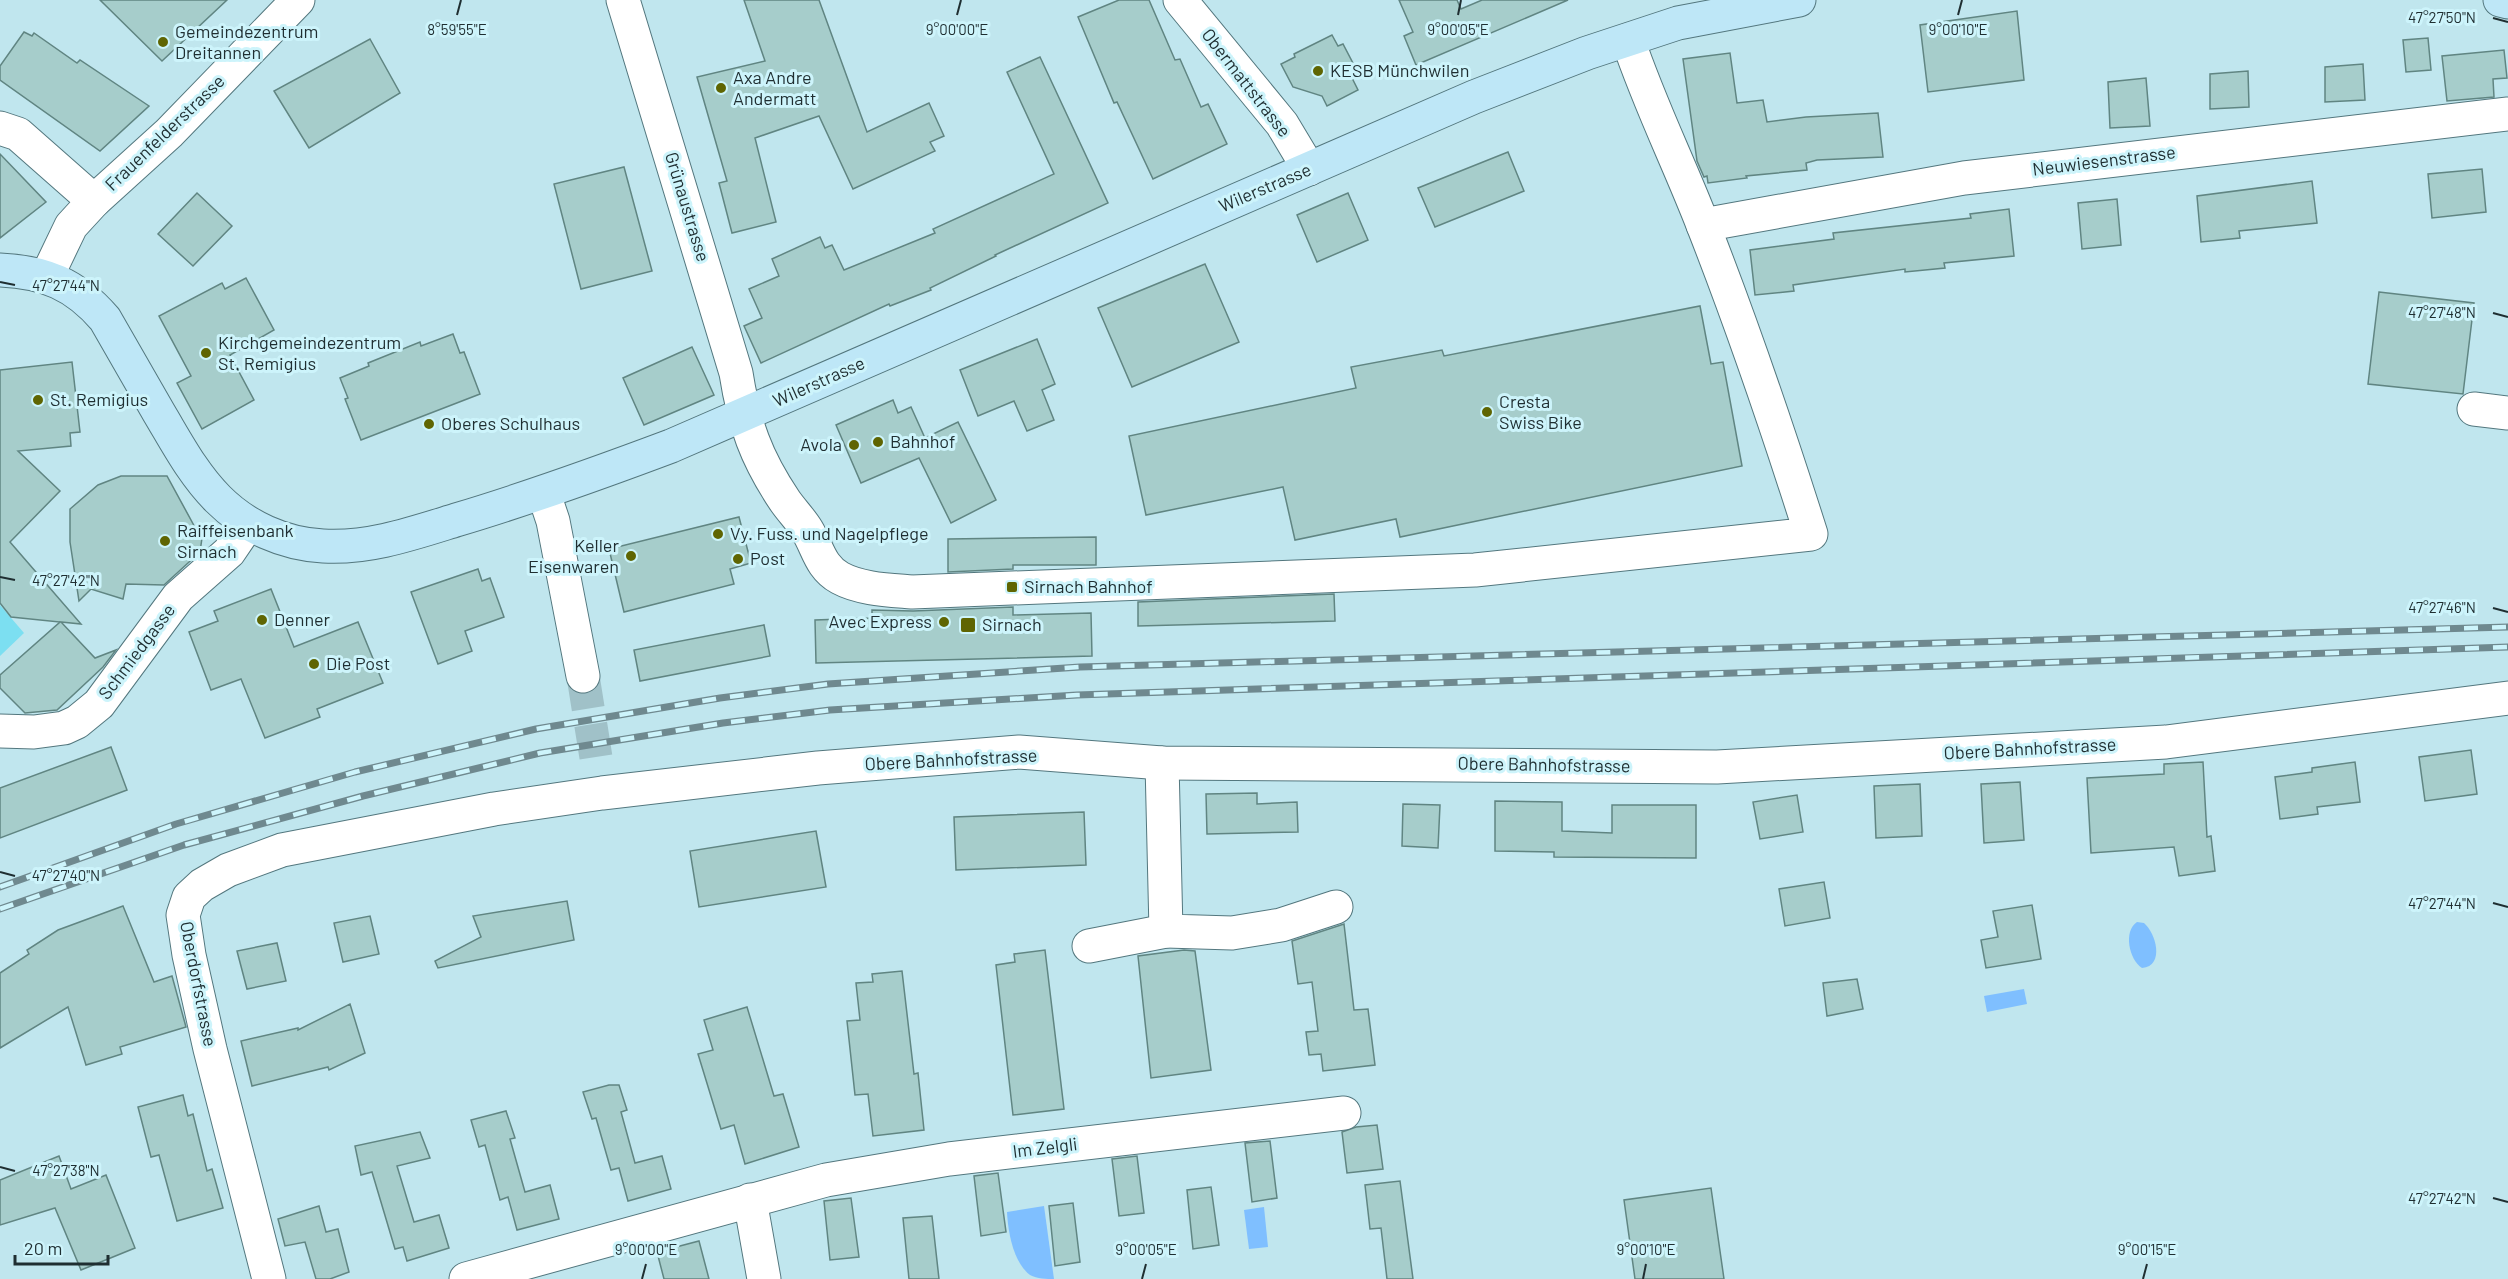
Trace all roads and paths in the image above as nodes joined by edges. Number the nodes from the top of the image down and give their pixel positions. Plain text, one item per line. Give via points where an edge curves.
1 (298, 0) edge
2 (623, 0) edge
3 (1180, 0) edge
4 (2500, 0) edge
5 (1790, 1) edge
6 (2508, 2) edge
7 (1628, 40) junction
8 (2508, 114) edge
9 (0, 128) edge
10 (1309, 169) junction
11 (94, 201) junction
12 (1703, 225) junction
13 (0, 270) edge
14 (47, 276) junction
15 (2474, 409) dead end
16 (2508, 413) edge
17 (743, 416) junction
18 (544, 494) junction
19 (248, 524) junction
20 (583, 676) tunnel mouth
21 (2508, 698) edge
22 (0, 730) edge
23 (1162, 763) junction
24 (600, 782) joint
25 (1336, 907) dead end
26 (1166, 931) junction
27 (1089, 946) dead end
28 (1344, 1113) dead end
29 (750, 1200) junction
30 (269, 1279) edge
31 (466, 1279) edge
32 (764, 1279) edge

1 - 11 street, Frauenfelderstrasse via 169,133
2 - 17 street, Grünaustrasse via 736,373
3 - 10 street, Obermattstrasse via 1282,124
4 - 6 main road
5 - 7 main road, Wilerstrasse via 1678,23
7 - 10 main road, Wilerstrasse via 1474,97
7 - 12 street
8 - 12 street, Neuwiesenstrasse via 1964,178
9 - 11 street via 18,134
10 - 17 main road, Wilerstrasse
11 - 14 street, Frauenfelderstrasse via 71,226
12 - 17 street, Grünaustrasse via 1769,404 1811,534 1475,570 889,590 852,583 831,572 822,562 807,530 766,470
13 - 14 main road
14 - 19 main road via 93,304 183,454 218,500
15 - 16 street
17 - 18 main road, Wilerstrasse
18 - 19 main road via 403,536 351,545 298,543
18 - 20 street via 553,520
19 - 22 street, Schmiedgasse via 229,552 178,597 99,704 64,728 34,732
21 - 23 street, Obere Bahnhofstrasse via 2166,742 1717,767
23 - 24 street, Obere Bahnhofstrasse via 1019,753
23 - 26 street
24 - 30 street, Oberdorfstrasse via 494,809 282,850 228,870 189,897 183,915 189,955
25 - 26 street via 1281,925 1232,933
26 - 27 street
28 - 29 street, Im Zelgli via 949,1159 826,1179
29 - 31 street, Im Zelgli
29 - 32 street

